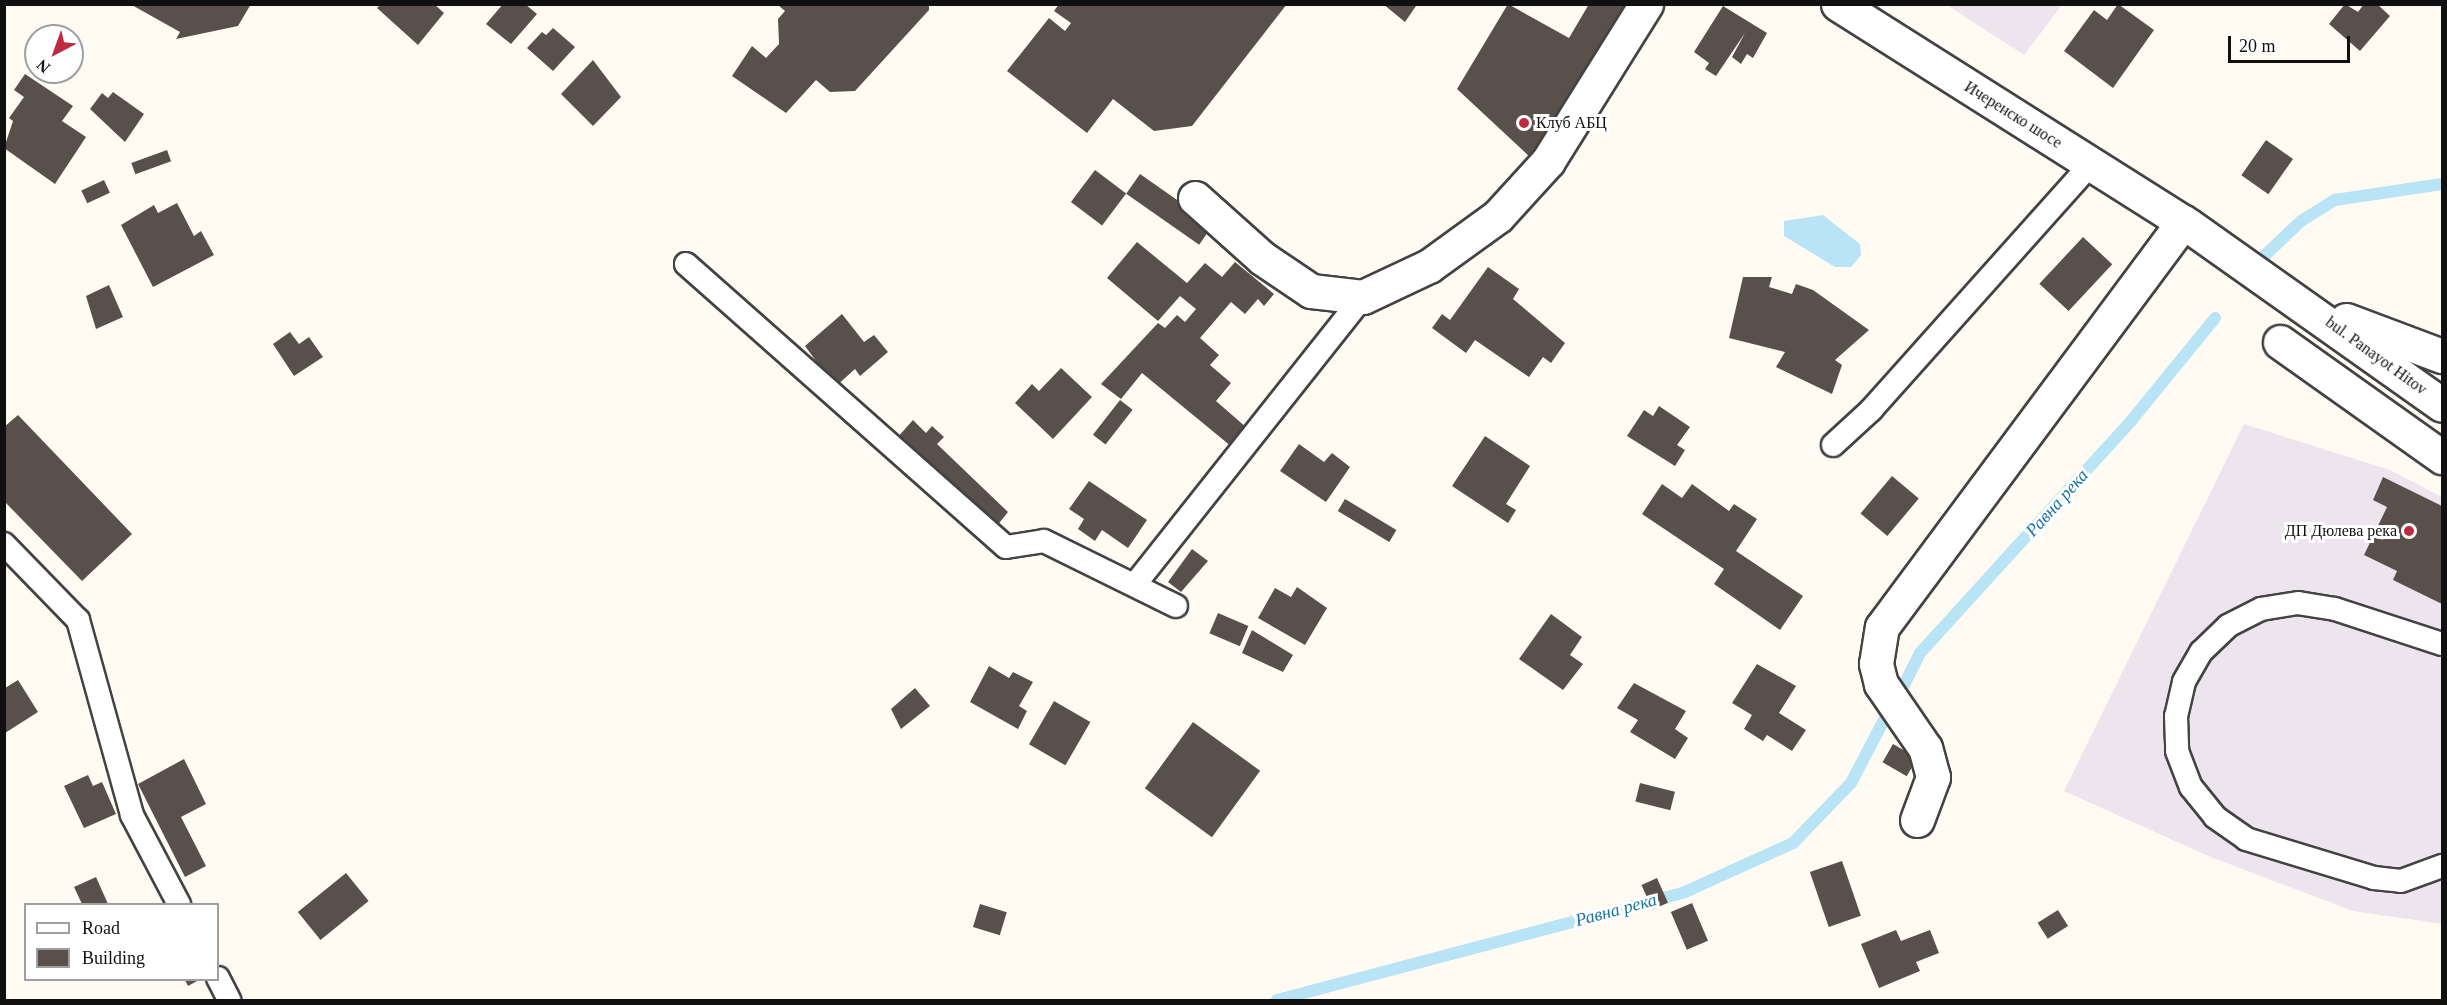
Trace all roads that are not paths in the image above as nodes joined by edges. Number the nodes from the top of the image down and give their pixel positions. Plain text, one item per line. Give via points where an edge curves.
1 (1646, 4) edge
2 (1838, 4) edge
3 (2091, 164) junction
4 (1195, 198) dead end
5 (2186, 223) junction
6 (686, 264) dead end
7 (1363, 297) junction
8 (2310, 308) junction
9 (2280, 342) dead end
10 (2442, 356) edge
11 (2442, 405) edge
12 (1833, 445) dead end
13 (2442, 457) edge
14 (4, 544) edge
15 (1136, 583) junction
16 (1176, 606) dead end
17 (2442, 644) edge
18 (1917, 820) dead end
19 (2442, 867) edge
20 (178, 903) edge
21 (219, 980) edge
22 (230, 1000) edge

1 - 7 street via 1548,162 1498,216 1429,266
2 - 3 street, Ичеренско шосе
3 - 5 street, Ичеренско шосе
3 - 12 lane via 1871,410
4 - 7 street via 1262,258 1311,291
5 - 8 street, bul. Panayot Hitov
5 - 18 street via 1882,627 1876,664 1881,684 1925,748 1933,777
6 - 15 lane via 1006,547 1044,541
7 - 15 lane
8 - 10 street, bul. Panayot Hitov
8 - 11 street, bul. Panayot Hitov
9 - 13 street
14 - 20 lane via 78,620 132,815
15 - 16 lane
17 - 19 lane via 2335,609 2298,603 2261,609 2228,626 2201,652 2184,682 2176,716 2177,751 2191,787 2215,817 2246,839 2374,878 2401,881
21 - 22 lane

